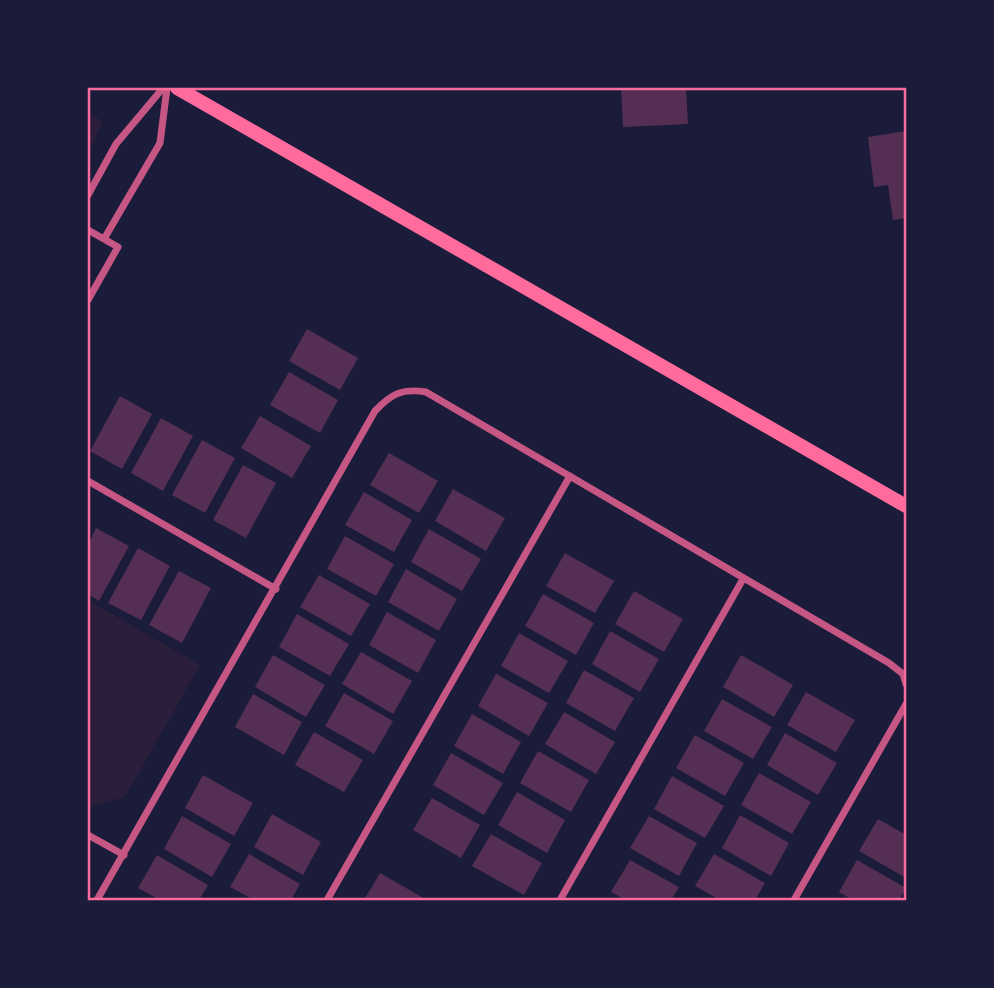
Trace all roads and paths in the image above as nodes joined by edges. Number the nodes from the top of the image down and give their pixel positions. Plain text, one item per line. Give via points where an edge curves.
1 (165, 88) edge
2 (177, 88) edge
3 (88, 195) edge
4 (88, 230) edge
5 (104, 239) junction
6 (88, 300) edge
7 (570, 476) junction
8 (88, 481) edge
9 (906, 506) edge
10 (743, 579) junction
11 (276, 589) junction
12 (906, 684) edge
13 (906, 704) edge
14 (88, 835) edge
15 (124, 855) junction
16 (97, 901) edge
17 (327, 901) edge
18 (560, 901) edge
19 (794, 901) edge

1 - 3 street via 116,144
1 - 5 street via 160,143
2 - 9 main road
4 - 5 street
5 - 6 street via 118,247
7 - 10 street
7 - 11 street via 426,392 409,389 391,395 375,411
7 - 17 street
8 - 11 street
10 - 12 street via 889,663 903,674
10 - 18 street
11 - 15 street
13 - 19 street
14 - 15 street
15 - 16 street

